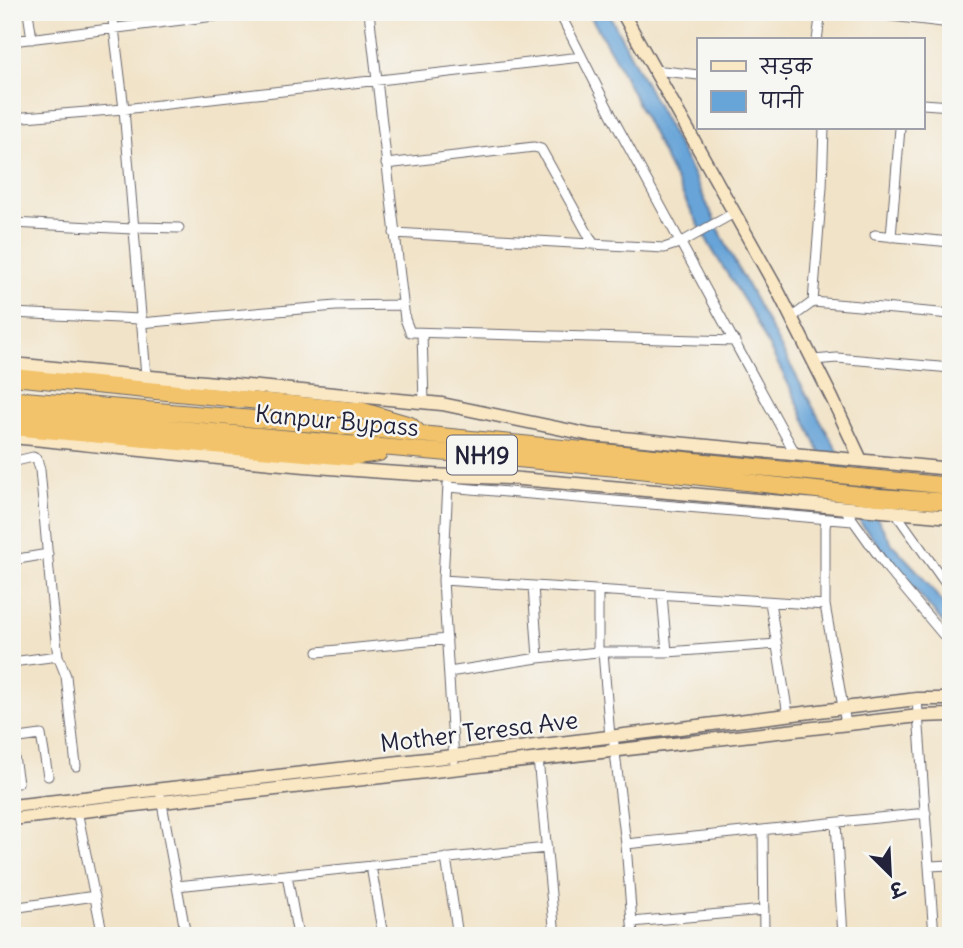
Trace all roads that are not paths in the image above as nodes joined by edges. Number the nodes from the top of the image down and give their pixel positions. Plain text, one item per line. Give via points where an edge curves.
1 (28, 12) edge
2 (112, 12) edge
3 (247, 12) edge
4 (369, 12) edge
5 (559, 12) edge
6 (622, 12) edge
7 (821, 12) edge
8 (857, 12) edge
9 (912, 15) edge
10 (951, 23) edge
11 (114, 30) junction
12 (817, 38) edge
13 (32, 39) junction
14 (12, 41) edge
15 (582, 57) junction
16 (654, 70) junction
17 (697, 75) edge
18 (377, 80) junction
19 (925, 104) edge
20 (951, 106) edge
21 (124, 109) junction
22 (12, 118) edge
23 (824, 130) edge
24 (900, 130) edge
25 (386, 164) junction
26 (734, 213) junction
27 (12, 223) edge
28 (179, 228) dead end
29 (133, 229) junction
30 (394, 233) junction
31 (875, 236) dead end
32 (891, 237) junction
33 (682, 242) junction
34 (951, 242) edge
35 (594, 245) junction
36 (813, 302) junction
37 (403, 304) junction
38 (12, 313) edge
39 (951, 314) edge
40 (792, 318) junction
41 (140, 321) junction
42 (422, 332) junction
43 (735, 341) junction
44 (813, 360) junction
45 (12, 364) edge
46 (951, 368) edge
47 (145, 376) junction
48 (12, 377) edge
49 (12, 399) edge
50 (424, 403) junction
51 (12, 414) edge
52 (12, 427) edge
53 (423, 435) junction
54 (12, 437) edge
55 (406, 449) junction
56 (796, 455) junction
57 (856, 460) junction
58 (12, 462) edge
59 (951, 469) edge
60 (448, 482) junction
61 (951, 486) edge
62 (951, 502) edge
63 (895, 512) junction
64 (849, 513) junction
65 (951, 517) edge
66 (826, 520) junction
67 (48, 554) junction
68 (12, 560) edge
69 (443, 580) junction
70 (533, 586) junction
71 (598, 590) junction
72 (951, 591) edge
73 (662, 595) junction
74 (770, 602) junction
75 (825, 605) junction
76 (447, 639) junction
77 (777, 644) junction
78 (951, 644) edge
79 (318, 652) dead end
80 (601, 652) junction
81 (667, 652) junction
82 (58, 656) junction
83 (538, 658) junction
84 (12, 662) edge
85 (449, 672) junction
86 (917, 699) junction
87 (951, 699) edge
88 (843, 708) junction
89 (788, 715) junction
90 (951, 715) edge
91 (919, 716) junction
92 (846, 724) junction
93 (612, 736) junction
94 (12, 741) edge
95 (615, 750) junction
96 (538, 759) junction
97 (454, 762) junction
98 (76, 766) dead end
99 (48, 776) dead end
100 (18, 783) dead end
101 (161, 796) junction
102 (12, 806) edge
103 (77, 811) junction
104 (926, 813) junction
105 (12, 819) edge
106 (836, 823) junction
107 (763, 830) junction
108 (626, 844) junction
109 (547, 848) junction
110 (446, 858) junction
111 (951, 865) edge
112 (371, 866) junction
113 (929, 866) junction
114 (287, 875) junction
115 (177, 886) junction
116 (95, 897) junction
117 (12, 908) edge
118 (764, 909) junction
119 (632, 922) junction
120 (103, 936) edge
121 (186, 936) edge
122 (298, 936) edge
123 (383, 936) edge
124 (458, 936) edge
125 (555, 936) edge
126 (633, 936) edge
127 (764, 936) edge
128 (843, 936) edge
129 (934, 936) edge

1 - 13 street
2 - 11 street
3 - 11 street
4 - 18 street
5 - 15 street
6 - 16 street
7 - 12 street
8 - 9 street
9 - 10 street
11 - 13 street
11 - 21 street
13 - 14 street
15 - 18 street
15 - 33 street
16 - 17 street
16 - 26 street
18 - 21 street
18 - 25 street
19 - 20 street
21 - 22 street
21 - 29 street
23 - 36 street
24 - 32 street
25 - 30 street
25 - 35 street via 541,149
26 - 33 street
26 - 40 street
27 - 29 street
28 - 29 street
29 - 41 street
30 - 35 street
30 - 37 street
31 - 32 street
32 - 34 street
33 - 35 street via 664,248
33 - 43 street
36 - 39 street
36 - 40 street
37 - 41 street
37 - 42 street via 407,329
38 - 41 street
40 - 44 street
41 - 47 street
42 - 43 street
42 - 50 street
43 - 56 street
44 - 46 street
44 - 57 street
45 - 47 street
47 - 50 street
48 - 53 highway via 363,411 410,425
49 - 53 highway, Kanpur Bypass / NH19
50 - 56 street via 591,435
51 - 55 highway, Kanpur Bypass / NH19
52 - 55 highway via 349,457
53 - 61 highway, Kanpur Bypass / NH19
54 - 60 street
55 - 62 highway, Kanpur Bypass / NH19
56 - 57 street
57 - 59 street
58 - 67 street via 37,459
60 - 64 street via 509,478
60 - 66 street
60 - 69 street
63 - 64 street
63 - 65 street
63 - 72 street
64 - 66 street
64 - 78 street via 888,569
66 - 75 street
67 - 68 street
67 - 82 street
69 - 70 street
69 - 76 street
70 - 71 street
70 - 83 street
71 - 73 street
71 - 80 street
73 - 74 street
73 - 81 street
74 - 75 street
74 - 77 street
75 - 88 street
76 - 79 street
76 - 85 street
77 - 81 street
77 - 89 street
80 - 81 street
80 - 83 street
80 - 93 street
82 - 84 street
82 - 98 street via 66,676
83 - 85 street
85 - 97 street
86 - 87 street, Mother Teresa Ave
86 - 88 street, Mother Teresa Ave
86 - 91 street
88 - 89 street, Mother Teresa Ave
88 - 92 street
89 - 93 street, Mother Teresa Ave
90 - 91 street
91 - 92 street
91 - 104 street
92 - 95 street
93 - 95 street
93 - 97 street, Mother Teresa Ave
94 - 99 street via 41,735
94 - 100 street
95 - 96 street
95 - 108 street
96 - 97 street
96 - 109 street
97 - 101 street
101 - 102 street
101 - 103 street
101 - 115 street
103 - 105 street
103 - 116 street
104 - 106 street
104 - 113 street
106 - 107 street
106 - 128 street
107 - 108 street
107 - 118 street
108 - 119 street
109 - 110 street
109 - 125 street
110 - 112 street
110 - 124 street
111 - 113 street
112 - 114 street
112 - 123 street
113 - 129 street
114 - 115 street
114 - 122 street
115 - 121 street
116 - 117 street
116 - 120 street
118 - 119 street
118 - 127 street
119 - 126 street

